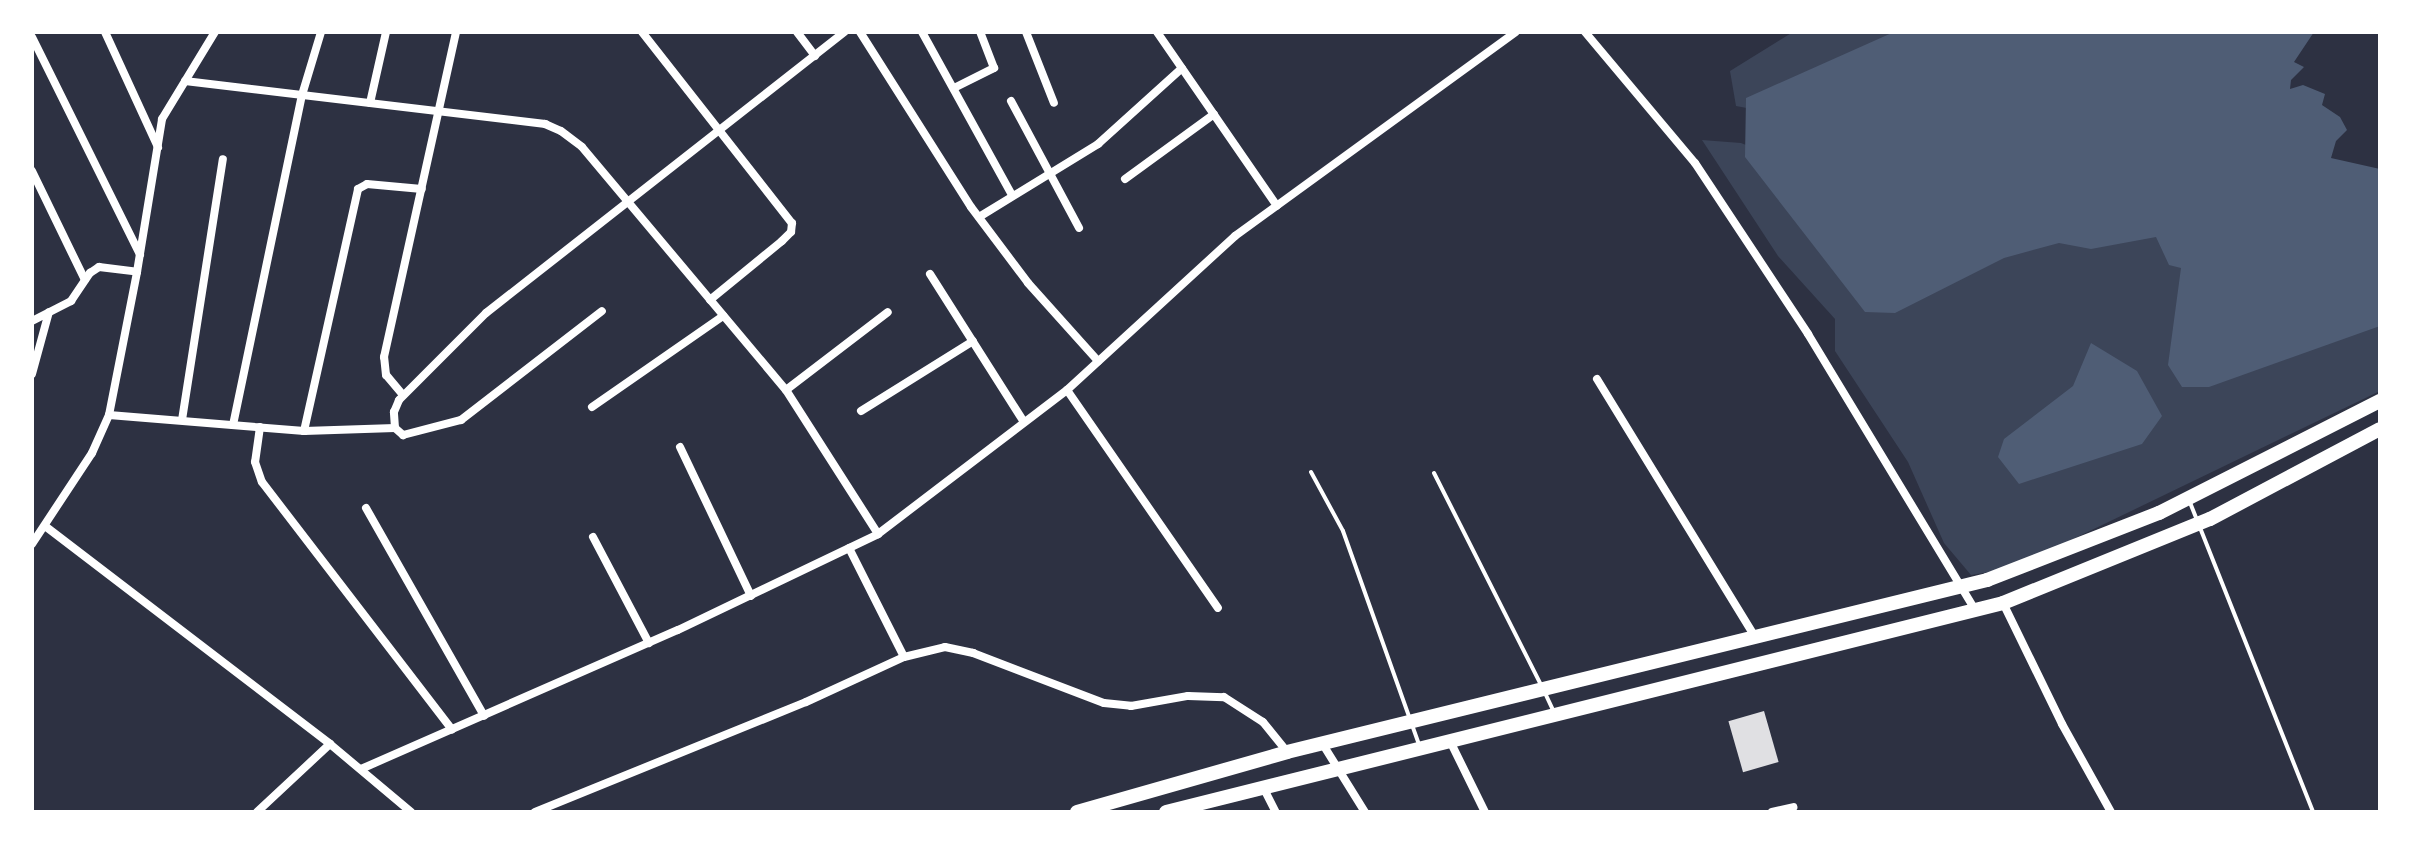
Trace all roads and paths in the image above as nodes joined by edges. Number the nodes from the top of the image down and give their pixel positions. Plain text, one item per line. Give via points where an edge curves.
1 (105, 32) edge
2 (215, 32) edge
3 (321, 32) edge
4 (386, 32) edge
5 (456, 32) edge
6 (642, 32) edge
7 (797, 32) edge
8 (845, 32) edge
9 (860, 32) edge
10 (922, 32) edge
11 (980, 32) edge
12 (1026, 32) edge
13 (1157, 32) edge
14 (1516, 32) edge
15 (1585, 32) edge
16 (32, 37) edge
17 (815, 56) junction
18 (1182, 68) junction
19 (185, 81) junction
20 (954, 88) junction
21 (302, 95) junction
22 (1011, 101) dead end
23 (370, 103) junction
24 (1054, 103) dead end
25 (440, 111) junction
26 (1214, 114) junction
27 (721, 130) junction
28 (158, 147) junction
29 (223, 159) dead end
30 (32, 171) edge
31 (1049, 174) junction
32 (1125, 179) dead end
33 (422, 189) junction
34 (1012, 195) junction
35 (628, 203) junction
36 (1277, 206) junction
37 (979, 217) junction
38 (1079, 228) dead end
39 (140, 255) junction
40 (137, 272) junction
41 (930, 274) dead end
42 (85, 280) junction
43 (710, 300) junction
44 (602, 311) dead end
45 (49, 312) junction
46 (888, 312) dead end
47 (723, 316) junction
48 (32, 321) edge
49 (973, 341) junction
50 (1098, 361) junction
51 (32, 374) edge
52 (1597, 379) dead end
53 (786, 390) junction
54 (1067, 390) junction
55 (403, 395) junction
56 (2380, 401) edge
57 (592, 407) dead end
58 (861, 411) dead end
59 (109, 415) junction
60 (182, 420) junction
61 (1024, 422) junction
62 (233, 425) junction
63 (260, 427) junction
64 (395, 428) junction
65 (2380, 429) edge
66 (304, 431) junction
67 (680, 447) dead end
68 (1311, 472) dead end
69 (1434, 473) dead end
70 (2188, 498) junction
71 (366, 508) dead end
72 (32, 522) edge
73 (2198, 524) junction
74 (44, 529) junction
75 (878, 534) junction
76 (593, 537) dead end
77 (32, 544) edge
78 (849, 548) junction
79 (1963, 586) junction
80 (751, 596) junction
81 (2003, 603) junction
82 (1218, 608) dead end
83 (1975, 610) junction
84 (1755, 637) junction
85 (649, 643) junction
86 (904, 657) junction
87 (1543, 689) junction
88 (1555, 714) junction
89 (484, 716) junction
90 (1410, 721) junction
91 (452, 730) junction
92 (1450, 740) junction
93 (1322, 743) junction
94 (330, 744) junction
95 (1420, 748) junction
96 (1287, 752) junction
97 (1338, 768) junction
98 (361, 769) junction
99 (1263, 787) junction
100 (1793, 807) dead end
101 (1095, 810) edge
102 (257, 812) edge
103 (411, 812) edge
104 (535, 812) edge
105 (1077, 812) edge
106 (1166, 812) edge
107 (1276, 812) edge
108 (1365, 812) edge
109 (1485, 812) edge
110 (1772, 812) edge
111 (2111, 812) edge
112 (2313, 812) edge

1 - 28 street
2 - 19 street
3 - 21 street
4 - 23 street
5 - 25 street
6 - 27 street
7 - 17 street
8 - 17 street
9 - 37 street
10 - 20 street
11 - 20 street via 994,68
12 - 24 street
13 - 18 street
14 - 36 street
15 - 79 street via 1695,163
16 - 39 street
17 - 27 street
18 - 26 street
18 - 31 street via 1098,144
19 - 21 street
19 - 28 street via 162,119
20 - 34 street
21 - 23 street
21 - 62 street
22 - 31 street
23 - 25 street
25 - 33 street
25 - 35 street via 545,124 561,131 582,147
26 - 32 street
26 - 36 street
27 - 35 street
27 - 43 street via 792,223 782,241
28 - 39 street
29 - 60 street
30 - 42 street
31 - 34 street
31 - 38 street
33 - 55 street via 384,357 386,375
33 - 66 street via 367,184 358,189
34 - 37 street
35 - 43 street
35 - 55 street via 486,313
36 - 50 street via 1235,236
37 - 50 street via 1028,283
39 - 40 street
40 - 42 street via 99,267
40 - 59 street
41 - 49 street
42 - 45 street via 71,301
43 - 47 street
44 - 64 street via 461,420 403,435
45 - 48 street
45 - 51 street
46 - 53 street
47 - 53 street
47 - 57 street
49 - 58 street
49 - 61 street
50 - 54 street
52 - 84 street
53 - 75 street
54 - 61 street
54 - 82 street
55 - 64 street via 395,406
56 - 70 highway
59 - 60 street
59 - 74 street via 92,453
60 - 62 street
61 - 75 street
62 - 63 street
63 - 66 street
63 - 91 street via 255,462 262,482
64 - 66 street
65 - 73 highway
67 - 80 street
68 - 90 lane via 1343,531
69 - 87 lane
70 - 73 lane
70 - 79 highway
71 - 89 street
72 - 74 street
73 - 81 highway
73 - 112 lane
74 - 77 street
74 - 94 street
75 - 78 street
76 - 85 street
78 - 80 street
78 - 86 street
79 - 83 street
79 - 84 highway
80 - 85 street
81 - 83 highway
81 - 111 street
83 - 88 highway
84 - 87 highway
85 - 89 street
86 - 96 street via 945,647 973,653 1104,703 1131,706 1188,696 1224,697 1263,722
86 - 104 street
87 - 88 lane
87 - 90 highway
88 - 92 highway
89 - 91 street
90 - 93 highway
90 - 95 lane
91 - 98 street
92 - 95 highway
92 - 109 street
93 - 96 highway
93 - 97 street
94 - 98 street
94 - 102 street
95 - 97 highway
96 - 101 highway
97 - 99 highway
97 - 108 street
98 - 103 street
99 - 106 highway
99 - 107 street
100 - 110 street
101 - 105 highway

